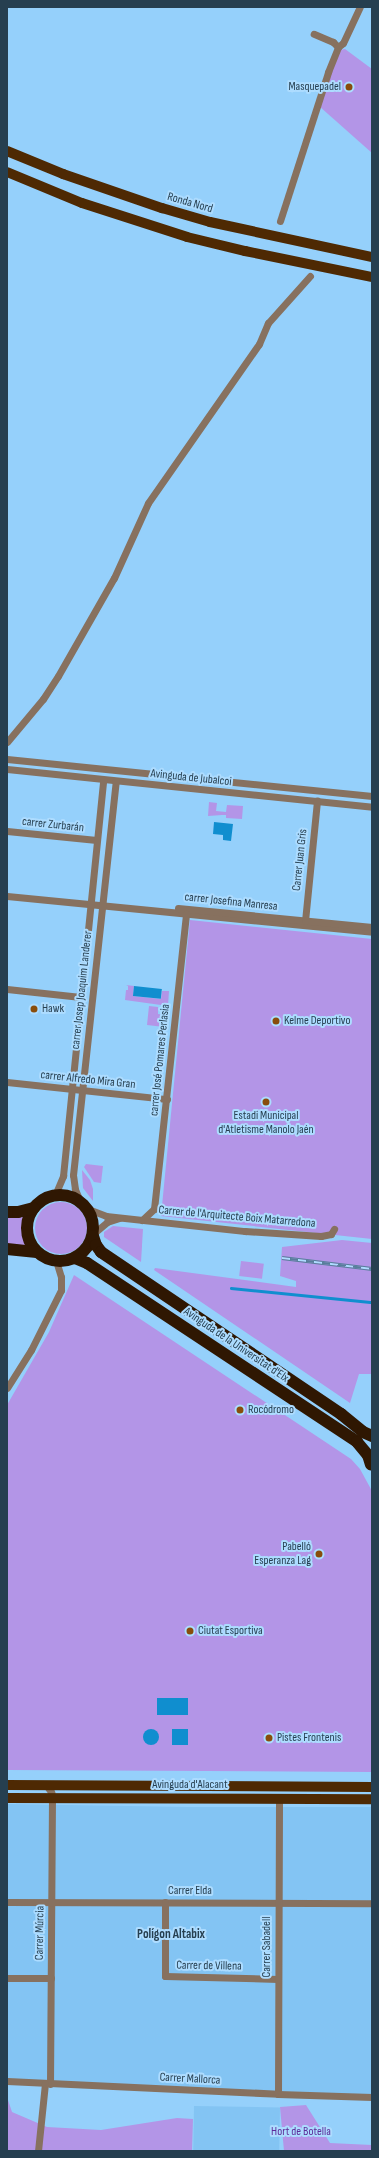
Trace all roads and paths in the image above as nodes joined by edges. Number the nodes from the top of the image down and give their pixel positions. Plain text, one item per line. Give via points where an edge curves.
1 (360, 7) edge
2 (314, 34) dead end
3 (338, 47) junction
4 (7, 151) edge
5 (7, 172) edge
6 (280, 222) dead end
7 (372, 257) edge
8 (310, 276) dead end
9 (372, 277) edge
10 (7, 742) edge
11 (7, 759) edge
12 (7, 769) edge
13 (103, 780) junction
14 (116, 781) junction
15 (372, 796) edge
16 (317, 802) junction
17 (372, 807) edge
18 (7, 831) edge
19 (97, 840) junction
20 (7, 896) edge
21 (102, 902) junction
22 (89, 904) junction
23 (186, 914) junction
24 (305, 921) junction
25 (372, 927) edge
26 (372, 932) edge
27 (7, 989) edge
28 (81, 997) junction
29 (7, 1082) edge
30 (73, 1089) junction
31 (82, 1090) junction
32 (167, 1099) junction
33 (55, 1195) junction
34 (84, 1205) junction
35 (34, 1208) junction
36 (154, 1209) junction
37 (7, 1212) edge
38 (139, 1219) junction
39 (161, 1222) junction
40 (334, 1229) dead end
41 (93, 1234) junction
42 (7, 1249) edge
43 (37, 1252) junction
44 (75, 1258) junction
45 (56, 1261) junction
46 (7, 1388) edge
47 (372, 1436) edge
48 (372, 1466) edge
49 (7, 1785) edge
50 (46, 1785) junction
51 (372, 1787) edge
52 (7, 1798) edge
53 (52, 1798) junction
54 (279, 1799) junction
55 (372, 1799) edge
56 (7, 1902) edge
57 (52, 1902) junction
58 (165, 1902) junction
59 (278, 1902) junction
60 (372, 1902) edge
61 (7, 1978) edge
62 (51, 1978) junction
63 (278, 1979) junction
64 (7, 2081) edge
65 (47, 2083) junction
66 (278, 2094) junction
67 (372, 2097) edge
68 (38, 2151) edge

1 - 3 street via 343,43
2 - 3 street via 333,42
3 - 6 street
4 - 7 main road, Ronda Nord via 117,194 210,222
5 - 9 main road via 82,203 187,236 245,251
8 - 10 street via 268,323 258,344 148,503 114,578 58,676
11 - 15 street, Avinguda de Jubalcoi
12 - 13 street, Avinguda de Jubalcoi
13 - 14 street, Avinguda de Jubalcoi
13 - 19 street, carrer Josep Joaquim Landerer
14 - 16 street, Avinguda de Jubalcoi
14 - 21 street, carrer Josep Joaquim Landerer
16 - 17 street, Avinguda de Jubalcoi
16 - 24 street, Carrer Juan Gris
18 - 19 street, carrer Zurbarán
19 - 22 street, carrer Josep Joaquim Landerer
20 - 22 street
21 - 22 street
21 - 23 street, carrer Josefina Manresa
21 - 24 street, carrer Josefina Manresa
21 - 31 street, carrer Josep Joaquim Landerer
22 - 28 street, carrer Josep Joaquim Landerer
23 - 26 street, carrer Josefina Manresa
23 - 32 street, carrer José Pomares Perlasia
24 - 25 street, carrer Josefina Manresa
27 - 28 street
28 - 30 street, carrer Josep Joaquim Landerer
29 - 30 street, carrer Alfredo Mira Gran
30 - 31 street, carrer Alfredo Mira Gran
30 - 33 street, carrer Josep Joaquim Landerer via 63,1180
31 - 32 street, carrer Alfredo Mira Gran
31 - 34 street, carrer Josep Joaquim Landerer via 73,1175 75,1189
32 - 36 street, carrer José Pomares Perlasia
33 - 34 highway via 64,1195
33 - 35 highway via 43,1200
34 - 38 street, Carrer de l'Arquitecte Boix Matarredona via 106,1216
34 - 41 highway via 93,1220
35 - 37 highway
35 - 43 highway via 27,1223 27,1231
36 - 38 street
36 - 39 street
38 - 39 street, Carrer de l'Arquitecte Boix Matarredona
38 - 41 street, Carrer de l'Arquitecte Boix Matarredona via 112,1220
39 - 40 street, Carrer de l'Arquitecte Boix Matarredona via 321,1236 331,1234
41 - 44 highway via 88,1247
41 - 47 highway, Avinguda de la Universitat d'Elx via 101,1252
42 - 43 highway
43 - 45 highway
44 - 45 highway
44 - 48 highway, Avinguda de la Universitat d'Elx via 87,1263 357,1442 368,1455
45 - 46 street via 61,1277 60,1290 31,1350
49 - 50 main road, Avinguda d'Alacant
50 - 51 main road, Avinguda d'Alacant
50 - 53 street, Carrer Múrcia
52 - 53 main road, Avinguda d'Alacant
53 - 54 main road, Avinguda d'Alacant
53 - 57 street, Carrer Múrcia
54 - 55 main road, Avinguda d'Alacant
54 - 59 street, Carrer Sabadell
56 - 57 street, Carrer Elda
57 - 58 street, Carrer Elda
57 - 62 street, Carrer Múrcia
58 - 59 street, Carrer Elda
58 - 63 street, Carrer de Villena via 164,1976
59 - 60 street, Carrer Elda
59 - 63 street, Carrer Sabadell
61 - 62 street
62 - 65 street, Carrer Múrcia
63 - 66 street, Carrer Sabadell
64 - 65 street, Carrer Mallorca
65 - 66 street, Carrer Mallorca
65 - 68 street, Carrer Múrcia
66 - 67 street, Carrer Mallorca

